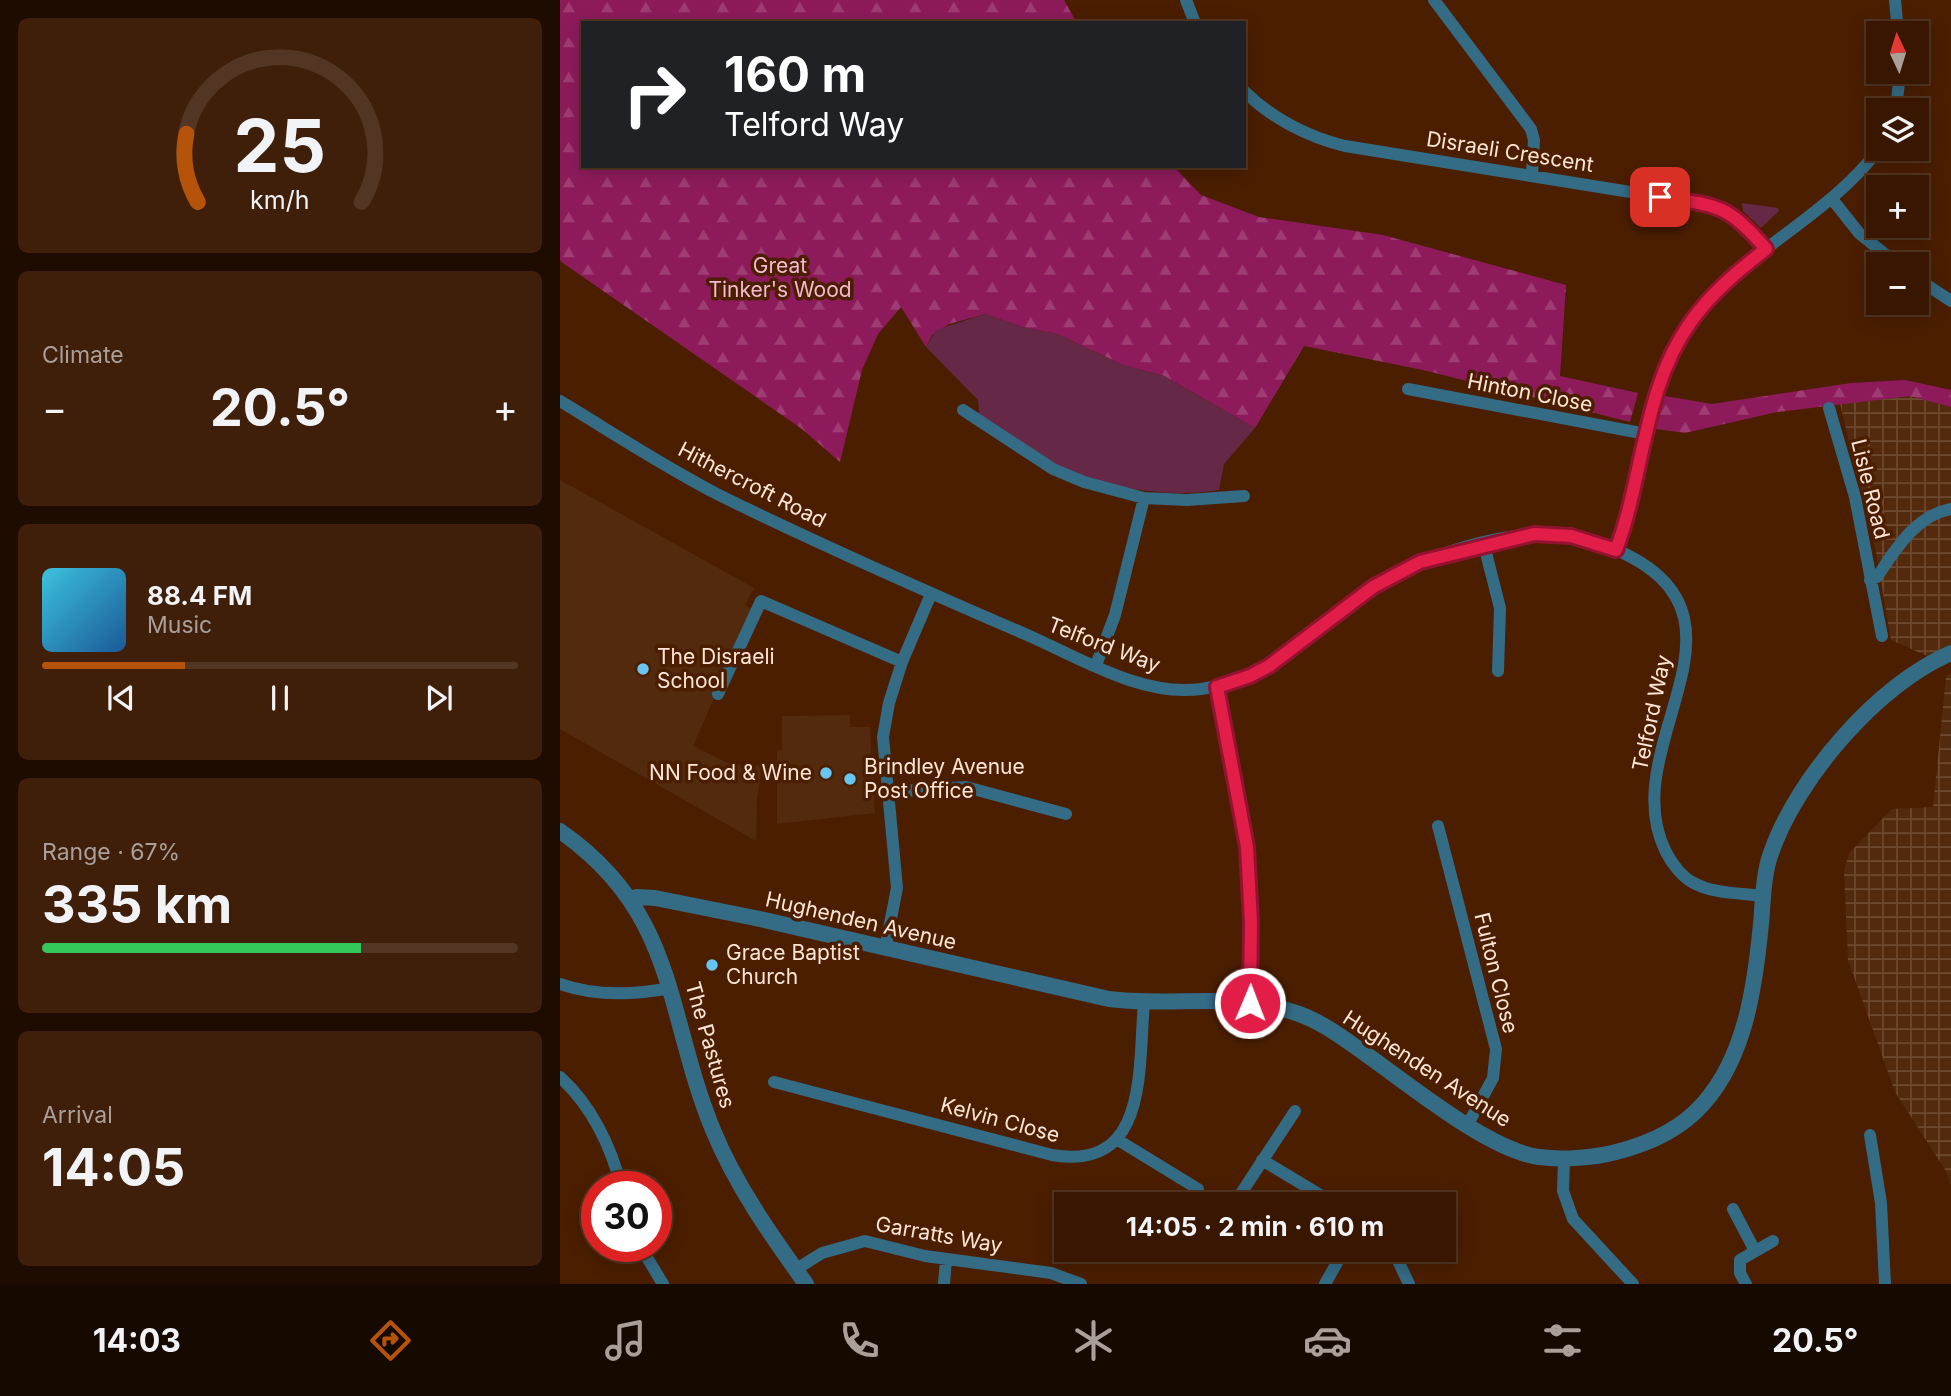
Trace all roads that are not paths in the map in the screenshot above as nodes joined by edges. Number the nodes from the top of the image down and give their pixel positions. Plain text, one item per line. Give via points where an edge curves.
1 (1186, 0) edge
2 (1434, 0) edge
3 (1895, 0) edge
4 (1194, 21) edge
5 (1897, 21) edge
6 (1246, 93) edge
7 (1868, 161) edge
8 (1532, 174) junction
9 (1832, 199) junction
10 (1766, 249) junction
11 (1882, 252) edge
12 (1929, 287) edge
13 (1951, 302) edge
14 (1408, 389) dead end
15 (560, 401) edge
16 (1829, 408) dead end
17 (962, 410) dead end
18 (1646, 434) junction
19 (1244, 496) dead end
20 (1144, 498) junction
21 (1951, 509) edge
22 (1484, 545) junction
23 (1616, 550) junction
24 (1870, 580) junction
25 (931, 594) junction
26 (1882, 636) dead end
27 (1951, 653) edge
28 (902, 662) junction
29 (1096, 665) junction
30 (1498, 671) dead end
31 (1217, 687) junction
32 (718, 694) dead end
33 (886, 792) junction
34 (1066, 814) dead end
35 (1438, 826) dead end
36 (560, 831) edge
37 (1763, 896) junction
38 (631, 901) junction
39 (885, 948) junction
40 (560, 984) edge
41 (671, 988) junction
42 (1144, 1003) junction
43 (1250, 1003) junction
44 (560, 1077) edge
45 (774, 1082) dead end
46 (1295, 1111) dead end
47 (1468, 1124) junction
48 (1870, 1135) dead end
49 (1118, 1140) junction
50 (1564, 1157) junction
51 (1262, 1160) junction
52 (615, 1171) edge
53 (1198, 1189) dead end
54 (1242, 1192) edge
55 (1315, 1192) edge
56 (1733, 1209) dead end
57 (1773, 1241) dead end
58 (1755, 1251) junction
59 (946, 1259) junction
60 (650, 1262) edge
61 (1337, 1262) edge
62 (1399, 1262) edge
63 (796, 1270) junction
64 (663, 1284) edge
65 (806, 1284) edge
66 (944, 1284) edge
67 (1080, 1284) edge
68 (1325, 1284) edge
69 (1409, 1284) edge
70 (1633, 1284) edge
71 (1746, 1284) edge
72 (1885, 1284) edge

1 - 4 street
2 - 8 street via 1531,129
3 - 5 street
6 - 8 street, Disraeli Crescent via 1280,119 1324,141
7 - 9 street
8 - 10 street, Disraeli Crescent via 1718,208 1737,216
9 - 10 street
9 - 11 street via 1859,233
10 - 18 street via 1720,287 1688,325 1667,367
12 - 13 street
14 - 18 street, Hinton Close
15 - 25 street, Hithercroft Road via 718,494
16 - 24 street, Lisle Road via 1855,497
17 - 20 street via 1053,469
18 - 23 street via 1630,512
19 - 20 street
20 - 29 street via 1115,615
21 - 24 street, Lisle Road via 1918,524
22 - 23 street, Telford Way via 1552,534
22 - 30 street via 1500,608
22 - 31 street, Telford Way via 1420,562 1387,578 1290,652 1250,676
23 - 37 street, Telford Way via 1647,566 1669,586 1686,626 1684,666 1653,799 1662,845 1690,882
24 - 26 street, Lisle Road
25 - 28 street
25 - 29 street, Telford Way
27 - 37 street, Hughenden Avenue via 1914,671 1872,706 1814,774 1771,853
28 - 32 street via 761,601
28 - 33 street via 883,737
29 - 31 street, Telford Way via 1152,687
31 - 43 street via 1247,847
33 - 34 street via 966,787
33 - 39 street via 897,888
35 - 47 street, Fulton Close via 1496,1049 1493,1078
36 - 38 street, The Pastures via 606,870
37 - 50 street, Hughenden Avenue via 1756,970 1743,1027 1727,1067 1704,1103 1676,1129 1635,1147 1601,1156
38 - 39 street, Hughenden Avenue via 655,898
38 - 41 street, The Pastures via 662,958
39 - 42 street, Hughenden Avenue via 1051,987
40 - 41 street via 602,993
41 - 63 street, The Pastures via 713,1129 755,1212
42 - 43 street, Hughenden Avenue
42 - 49 street via 1136,1097
43 - 47 street, Hughenden Avenue via 1294,1012 1337,1034
44 - 52 street via 601,1132
45 - 49 street, Kelvin Close via 1062,1156 1086,1157
46 - 51 street
47 - 50 street, Hughenden Avenue via 1513,1149 1538,1157
48 - 72 street via 1881,1203
49 - 53 street
50 - 70 street via 1563,1191 1573,1219
51 - 54 street
51 - 55 street
56 - 58 street
57 - 58 street
58 - 71 street via 1741,1260 1740,1273
59 - 63 street, Garratts Way via 865,1241 822,1253
59 - 66 street
59 - 67 street, Garratts Way via 1051,1273
60 - 64 street
61 - 68 street
62 - 69 street
63 - 65 street, The Pastures

